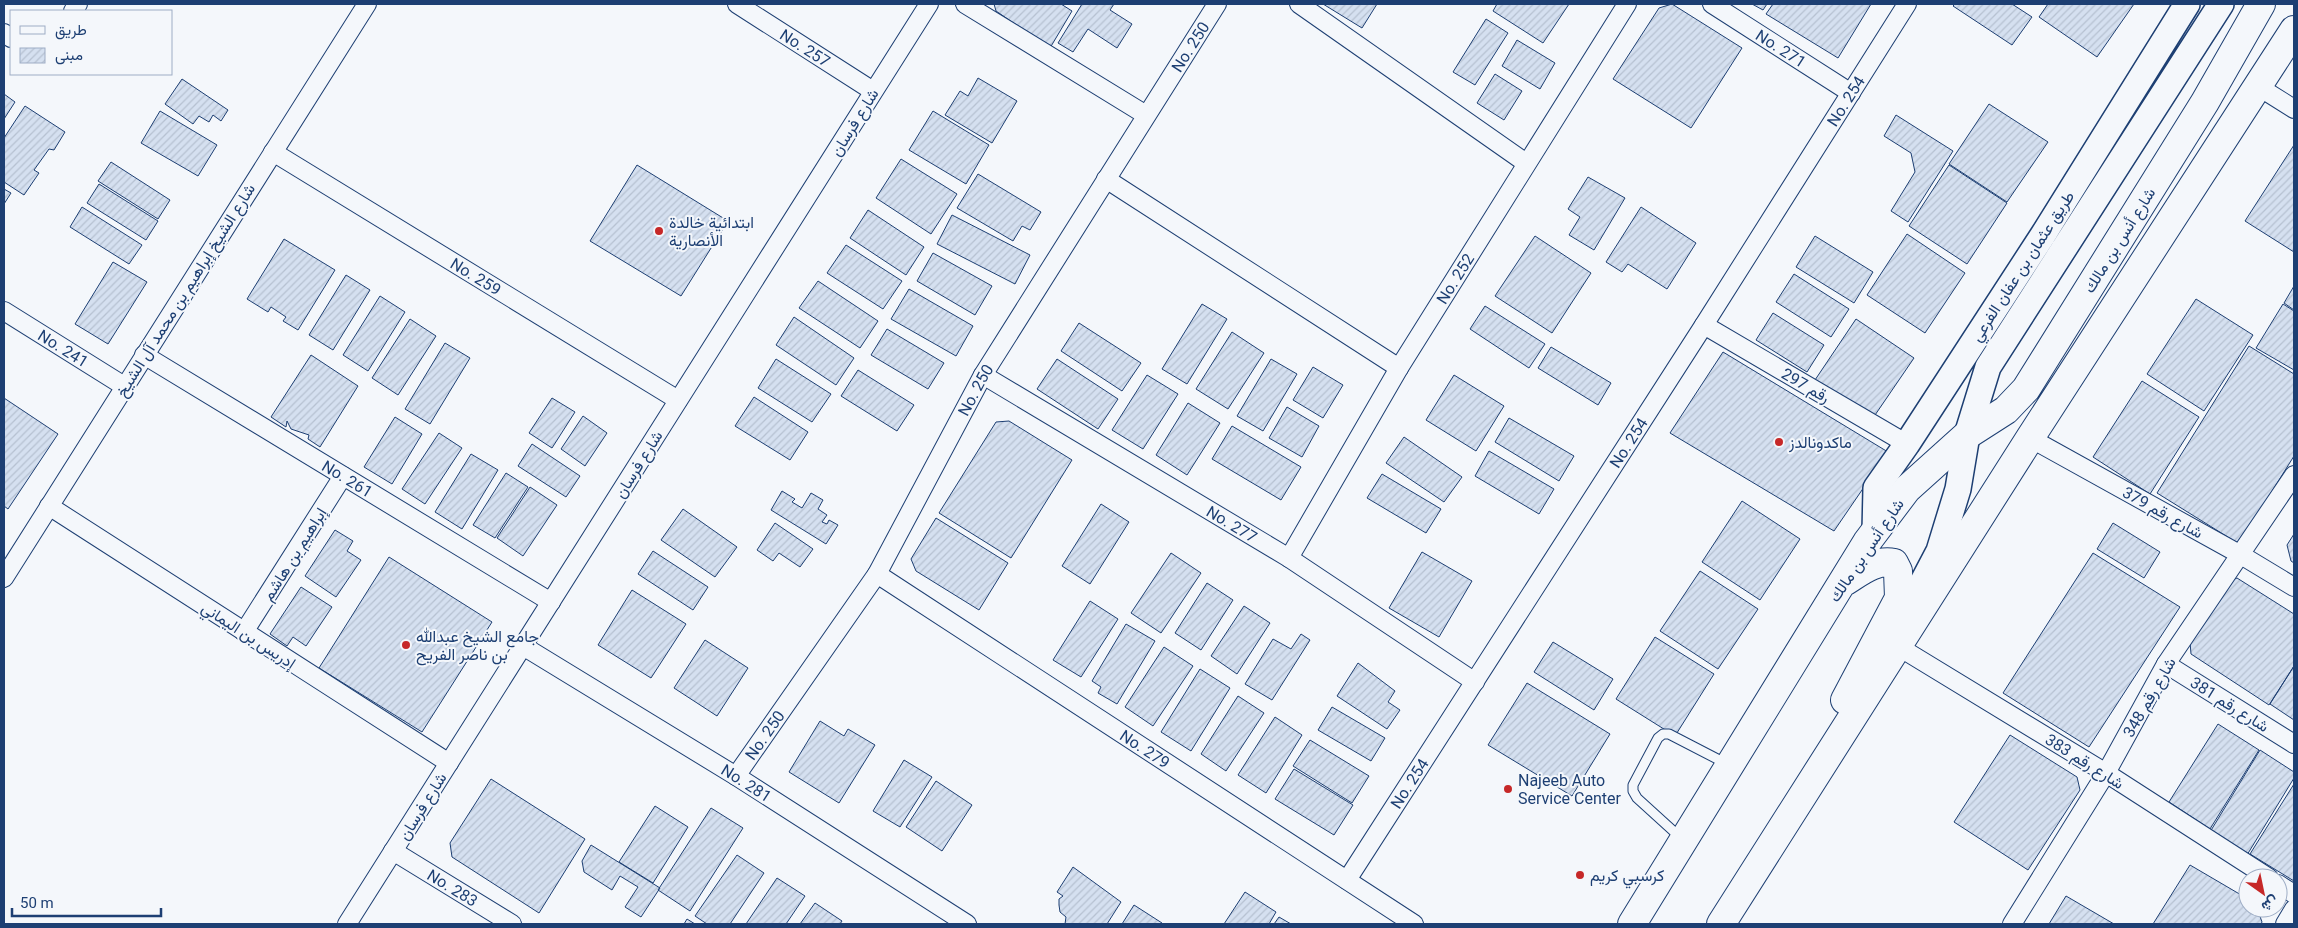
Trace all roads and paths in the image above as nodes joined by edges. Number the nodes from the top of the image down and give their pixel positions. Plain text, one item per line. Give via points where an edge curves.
1 (368, 4) edge
2 (737, 4) edge
3 (929, 4) edge
4 (964, 4) edge
5 (1218, 4) edge
6 (1299, 4) edge
7 (1627, 4) edge
8 (1712, 4) edge
9 (1908, 4) edge
10 (2186, 4) edge
11 (2221, 4) edge
12 (2261, 4) edge
13 (2294, 30) edge
14 (2259, 87) junction
15 (873, 91) junction
16 (1851, 93) junction
17 (2294, 109) edge
18 (1146, 115) junction
19 (273, 152) junction
20 (1526, 163) junction
21 (1106, 179) junction
22 (4, 310) edge
23 (1704, 325) junction
24 (144, 355) junction
25 (1399, 368) junction
26 (984, 375) junction
27 (124, 386) junction
28 (678, 400) junction
29 (1967, 435) junction
30 (2030, 438) junction
31 (1907, 444) junction
32 (2294, 475) edge
33 (343, 476) junction
34 (49, 506) junction
35 (1875, 532) junction
36 (2242, 555) junction
37 (1289, 558) junction
38 (877, 574) junction
39 (4, 578) edge
40 (1842, 584) junction
41 (2294, 587) edge
42 (551, 602) junction
43 (244, 632) junction
44 (523, 646) junction
45 (1899, 647) junction
46 (2166, 664) junction
47 (1475, 682) junction
48 (2294, 744) edge
49 (1835, 747) junction
50 (449, 763) junction
51 (1730, 765) junction
52 (2106, 773) junction
53 (736, 776) junction
54 (1684, 840) junction
55 (1771, 846) junction
56 (393, 851) junction
57 (2253, 868) edge
58 (1347, 880) junction
59 (2294, 909) edge
60 (347, 924) edge
61 (512, 924) edge
62 (968, 924) edge
63 (1414, 924) edge
64 (1632, 924) edge
65 (1721, 924) edge
66 (2012, 924) edge
67 (2284, 924) edge

1 - 19 street, شارع الشيخ إبراهيم بن محمد آل الشيخ
2 - 15 street, No. 257
3 - 15 street, شارع فرسان
4 - 18 street
5 - 18 street, No. 250
6 - 20 street
7 - 20 street, No. 252
8 - 16 street, No. 271
9 - 16 street, No. 254
10 - 31 main road, طريق عثمان بن عفان الفرعي via 2043,235
11 - 29 main road via 1988,367
12 - 29 main road, شارع أنس بن مالك via 2026,389 2006,410
13 - 14 main road, شارع أنس بن مالك
14 - 17 street
14 - 30 main road, شارع أنس بن مالك
15 - 28 street, شارع فرسان
16 - 23 street, No. 254
18 - 21 street, No. 250
19 - 24 street, شارع الشيخ إبراهيم بن محمد آل الشيخ
19 - 28 street, No. 259
20 - 25 street, No. 252
21 - 25 street
21 - 26 street, No. 250
22 - 27 street, No. 241
23 - 31 street, رقم 297
23 - 47 street, No. 254
24 - 27 street, شارع الشيخ إبراهيم بن محمد آل الشيخ
24 - 33 street, No. 261
25 - 37 street, No. 252
26 - 37 street, No. 277
26 - 38 street, No. 250
27 - 34 street, شارع الشيخ إبراهيم بن محمد آل الشيخ
28 - 42 street, شارع فرسان
29 - 35 main road, شارع أنس بن مالك via 1907,489
29 - 49 main road via 1958,489 1939,551
30 - 36 street, شارع رقم 379
30 - 45 main road, شارع أنس بن مالك
31 - 35 main road, طريق عثمان بن عفان الفرعي via 1876,488
32 - 36 street, شارع رقم 348
33 - 42 street, No. 261
33 - 43 street, إبراهيم بن هاشم
34 - 39 street, شارع الشيخ إبراهيم بن محمد آل الشيخ
34 - 43 street, إدريس بن اليماني
35 - 40 main road, شارع أنس بن مالك
36 - 41 street, شارع رقم 379
36 - 46 street, شارع رقم 348
37 - 47 street, No. 277
38 - 53 street, No. 250
38 - 58 street, No. 279
40 - 51 main road, شارع أنس بن مالك
40 - 55 main road via 1874,564 1894,563 1898,571 1900,598
42 - 44 street, شارع فرسان
43 - 50 street, إدريس بن اليماني
44 - 50 street, شارع فرسان
44 - 53 street, No. 281
45 - 49 main road, شارع أنس بن مالك
45 - 52 street, شارع رقم 383
46 - 48 street, شارع رقم 381
46 - 52 street, شارع رقم 348
47 - 58 street, No. 254
49 - 55 main road, شارع أنس بن مالك
50 - 56 street, شارع فرسان
51 - 54 main road, شارع أنس بن مالك
51 - 54 lane via 1669,734 1658,738 1633,785 1633,792
52 - 57 street, شارع رقم 383
52 - 66 street, شارع رقم 348
53 - 62 street, No. 281
54 - 64 main road, شارع أنس بن مالك
55 - 65 main road, شارع أنس بن مالك
56 - 60 street, شارع فرسان
56 - 61 street, No. 283
58 - 63 street, No. 279
59 - 67 street

